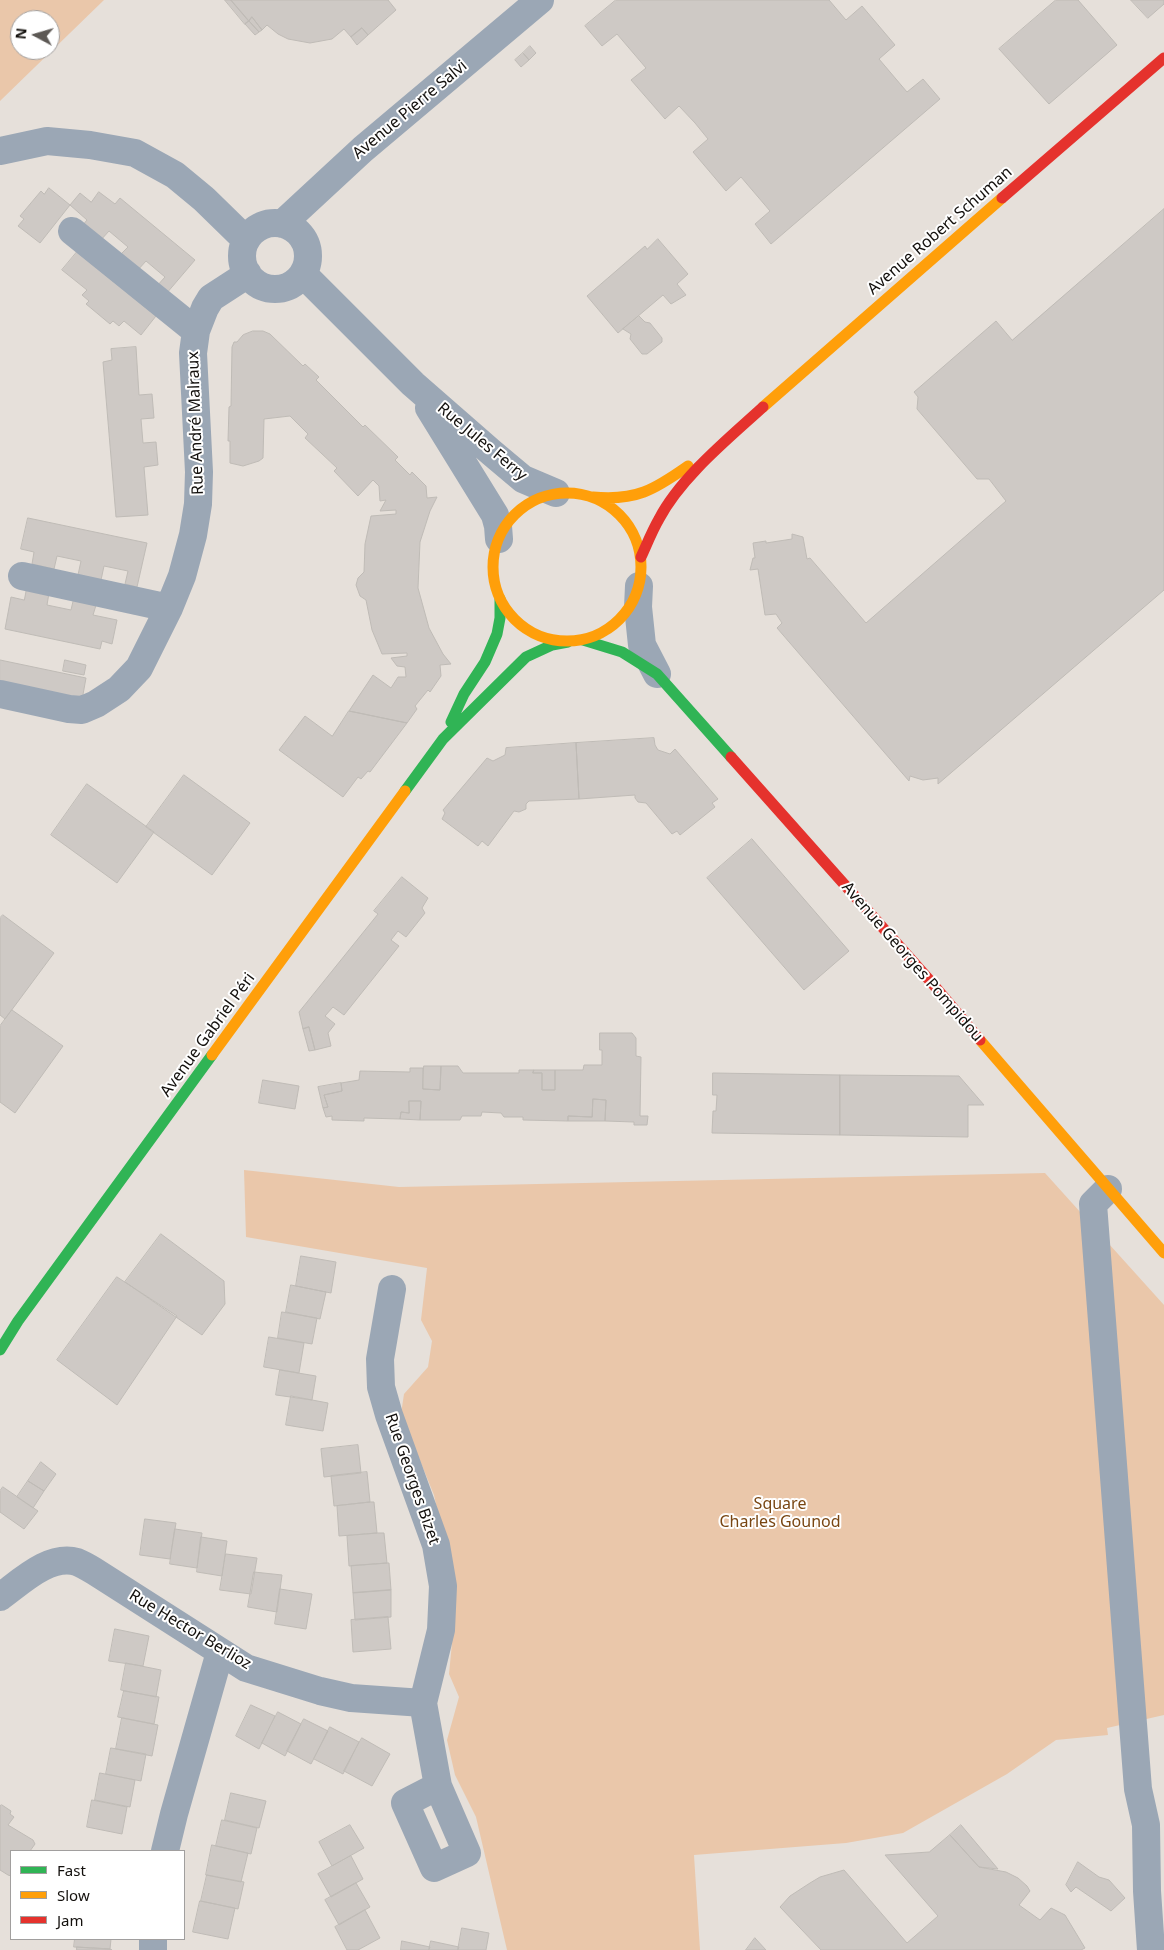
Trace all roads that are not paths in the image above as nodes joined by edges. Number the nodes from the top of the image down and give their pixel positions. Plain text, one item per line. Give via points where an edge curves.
1 (540, 0) edge
2 (1164, 58) edge
3 (0, 151) edge
4 (282, 224) junction
5 (72, 231) dead end
6 (246, 240) junction
7 (248, 274) junction
8 (302, 274) junction
9 (196, 331) junction
10 (413, 384) junction
11 (738, 430) junction
12 (556, 493) junction
13 (593, 497) junction
14 (499, 539) junction
15 (641, 557) junction
16 (22, 576) dead end
17 (639, 586) junction
18 (500, 599) junction
19 (169, 608) junction
20 (583, 640) junction
21 (568, 642) junction
22 (657, 674) junction
23 (0, 694) edge
24 (444, 739) junction
25 (1108, 1190) junction
26 (1164, 1253) edge
27 (392, 1289) dead end
28 (0, 1350) edge
29 (0, 1596) edge
30 (220, 1652) junction
31 (423, 1703) junction
32 (438, 1786) dead end
33 (1164, 1800) edge
34 (1146, 1825) junction
35 (165, 1850) edge
36 (1152, 1950) edge

1 - 4 street, Avenue Pierre Salvi via 363,150
2 - 11 main road, Avenue Robert Schuman
3 - 6 street via 47,141 135,153 175,176
4 - 6 street via 262,226
4 - 8 street via 296,231 305,244 307,264
5 - 9 street
6 - 7 street via 242,257
7 - 8 street via 254,282 275,289 296,282
7 - 9 street, Rue André Malraux via 211,298
8 - 10 street, Rue Jules Ferry
9 - 19 street, Rue André Malraux via 193,352 198,504 194,535
10 - 12 street, Rue Jules Ferry via 523,479
10 - 14 street, Rue Jules Ferry via 495,515
11 - 13 main road, Avenue Robert Schuman via 661,485 642,494 613,500
11 - 15 main road, Avenue Robert Schuman via 672,499 659,518
12 - 13 main road
12 - 14 main road via 534,500 516,513
13 - 15 main road via 618,512 632,529
14 - 18 main road via 494,551 493,574
15 - 17 main road
16 - 19 street
17 - 20 main road via 626,613 610,629
17 - 22 street, Avenue Georges Pompidou via 642,645
18 - 21 main road via 509,615 526,630 546,639
18 - 24 main road, Avenue Gabriel Péri via 497,634
19 - 23 street, Rue André Malraux via 139,668 119,689 96,704 82,710 69,709
20 - 21 main road
20 - 22 main road, Avenue Georges Pompidou via 622,651
21 - 24 main road, Avenue Gabriel Péri via 552,645 526,657
22 - 25 main road, Avenue Georges Pompidou via 925,976
24 - 28 main road, Avenue Gabriel Péri
25 - 26 main road, Avenue Georges Pompidou
25 - 34 street via 1093,1204 1138,1789
27 - 31 street, Rue Georges Bizet via 380,1359 381,1387 436,1545 443,1586 441,1630
29 - 30 street, Rue Hector Berlioz via 44,1566 76,1562
30 - 31 street, Rue Hector Berlioz via 246,1668 320,1691 351,1698
30 - 35 street
31 - 32 street, Rue Georges Bizet
33 - 34 street
34 - 36 street via 1146,1882

